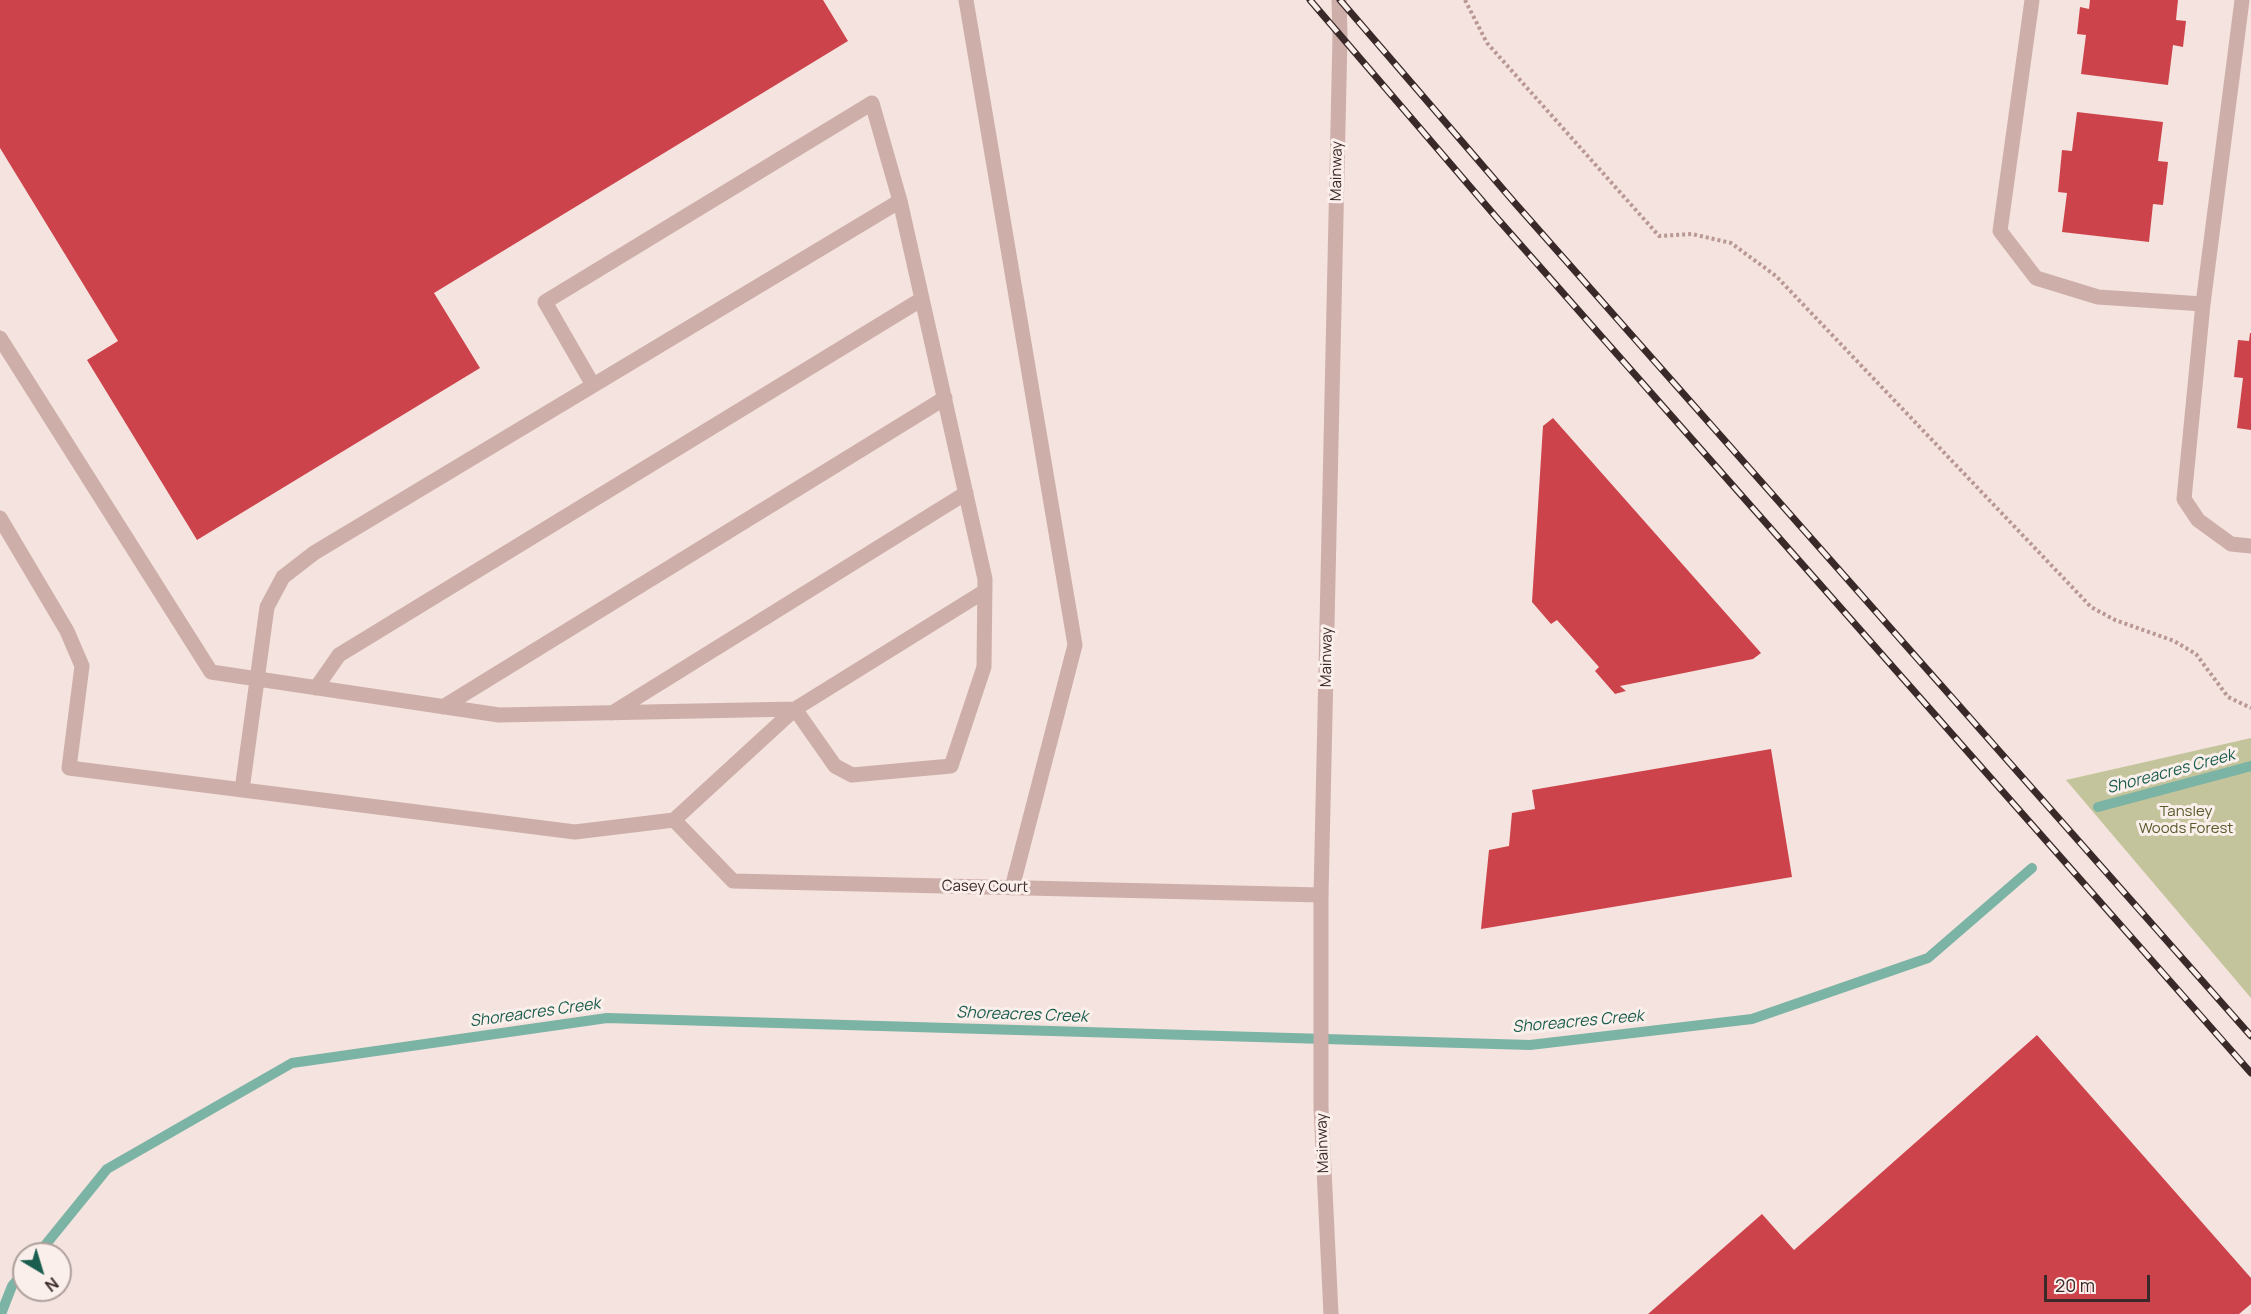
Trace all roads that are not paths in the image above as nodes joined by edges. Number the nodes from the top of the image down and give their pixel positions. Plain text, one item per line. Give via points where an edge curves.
1 (966, 0) edge
2 (1339, 0) edge
3 (2032, 0) edge
4 (2242, 0) edge
5 (900, 201) junction
6 (922, 299) junction
7 (2203, 304) junction
8 (0, 338) edge
9 (593, 385) junction
10 (945, 398) junction
11 (966, 493) junction
12 (0, 518) edge
13 (2251, 546) edge
14 (985, 591) junction
15 (257, 679) junction
16 (316, 688) junction
17 (443, 707) junction
18 (795, 709) junction
19 (612, 713) junction
20 (242, 790) junction
21 (674, 820) junction
22 (1012, 888) junction
23 (1321, 895) junction
24 (1331, 1314) edge

1 - 22 street via 1075,645
2 - 23 street, Mainway
3 - 7 street via 2000,231 2036,278 2098,297
4 - 7 street
5 - 6 street
5 - 9 street
5 - 9 street via 872,103 545,302
6 - 10 street
6 - 16 street via 339,655
7 - 13 street via 2184,499 2198,520 2231,543
8 - 15 street via 210,672
9 - 15 street via 314,553 283,577 267,607
10 - 11 street
10 - 17 street
11 - 14 street
11 - 19 street
12 - 20 street via 67,631 82,666 69,768
14 - 18 street
14 - 18 street via 984,668 951,766 852,775 835,766
15 - 16 street
15 - 20 street
16 - 17 street
17 - 19 street via 499,715
18 - 19 street
18 - 21 street
20 - 21 street via 575,832
21 - 22 street, Casey Court via 734,881
22 - 23 street, Casey Court
23 - 24 street, Mainway via 1321,1107

